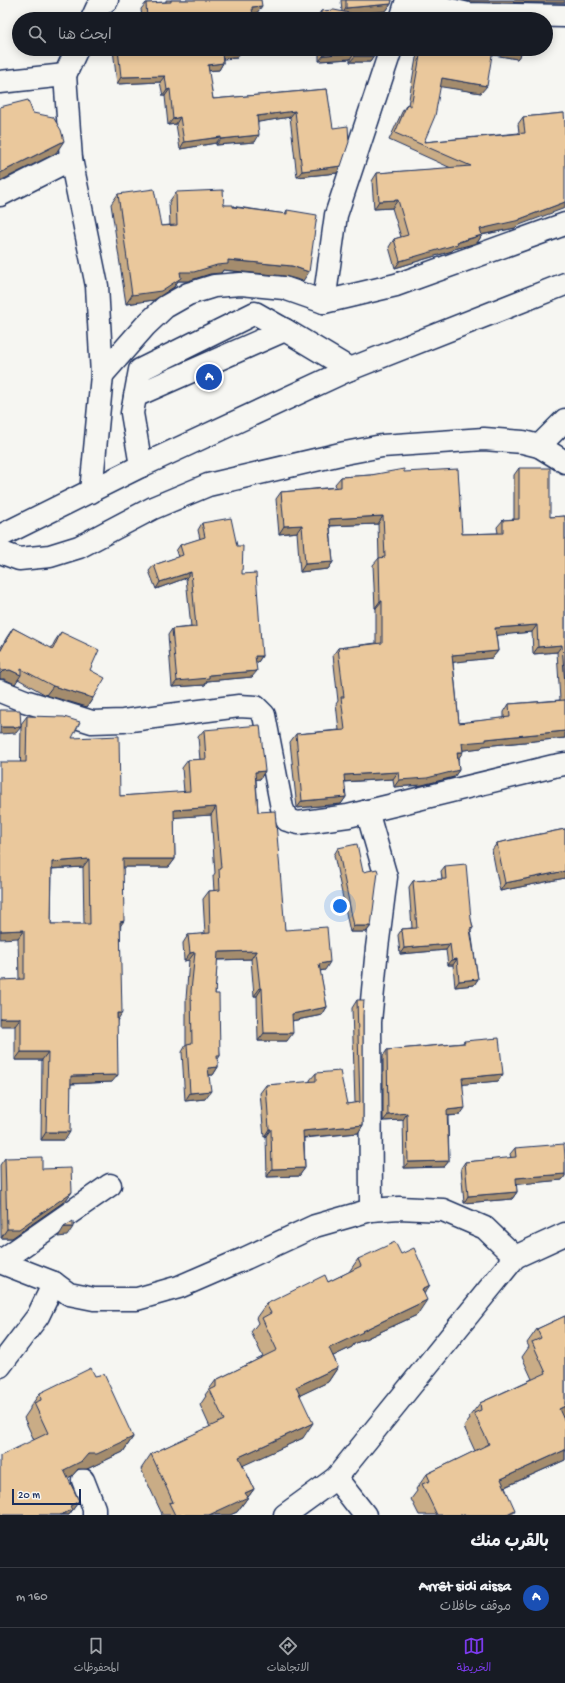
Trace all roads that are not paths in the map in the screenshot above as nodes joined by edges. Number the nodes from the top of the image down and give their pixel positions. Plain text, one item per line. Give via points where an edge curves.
1 (107, 0) edge
2 (408, 0) edge
3 (95, 12) edge
4 (404, 12) edge
5 (459, 12) edge
6 (553, 16) edge
7 (565, 16) edge
8 (74, 56) edge
9 (389, 56) edge
10 (65, 75) junction
11 (0, 82) edge
12 (71, 159) junction
13 (0, 195) edge
14 (565, 224) edge
15 (565, 284) edge
16 (324, 302) junction
17 (350, 369) junction
18 (102, 375) junction
19 (565, 420) edge
20 (539, 446) junction
21 (565, 462) edge
22 (141, 466) junction
23 (91, 492) junction
24 (0, 536) edge
25 (0, 552) edge
26 (0, 691) edge
27 (565, 764) edge
28 (367, 811) junction
29 (110, 1185) dead end
30 (371, 1210) junction
31 (565, 1234) edge
32 (515, 1257) junction
33 (0, 1261) edge
34 (54, 1283) junction
35 (0, 1366) edge
36 (336, 1478) junction
37 (83, 1480) edge
38 (94, 1515) edge
39 (286, 1515) edge
40 (365, 1515) edge

1 - 3 street
2 - 4 street
2 - 5 street
6 - 7 street
8 - 10 street
9 - 16 street via 336,215
10 - 11 street
10 - 12 street
12 - 13 street
12 - 18 street via 97,286
14 - 16 street via 396,285
15 - 17 street
16 - 18 street via 284,288 241,284 214,286 188,294 165,307
17 - 22 street
17 - 22 street via 255,313 140,370 132,413
18 - 23 street
19 - 20 street
20 - 21 street
20 - 25 street via 484,439 408,444 345,452 208,485 152,508 78,547 50,556 19,559
22 - 23 street
23 - 24 street
26 - 28 street via 92,722 123,721 239,706 256,707 267,715 282,808 288,820 298,823
27 - 28 street
28 - 30 street via 386,877 370,1022
29 - 33 street
30 - 32 street via 443,1210 485,1228
30 - 34 street via 315,1226 179,1287 137,1299 94,1299 69,1294
31 - 32 street
32 - 36 street
33 - 34 street
34 - 35 street via 38,1316
36 - 39 street
36 - 40 street
37 - 38 street via 94,1508

